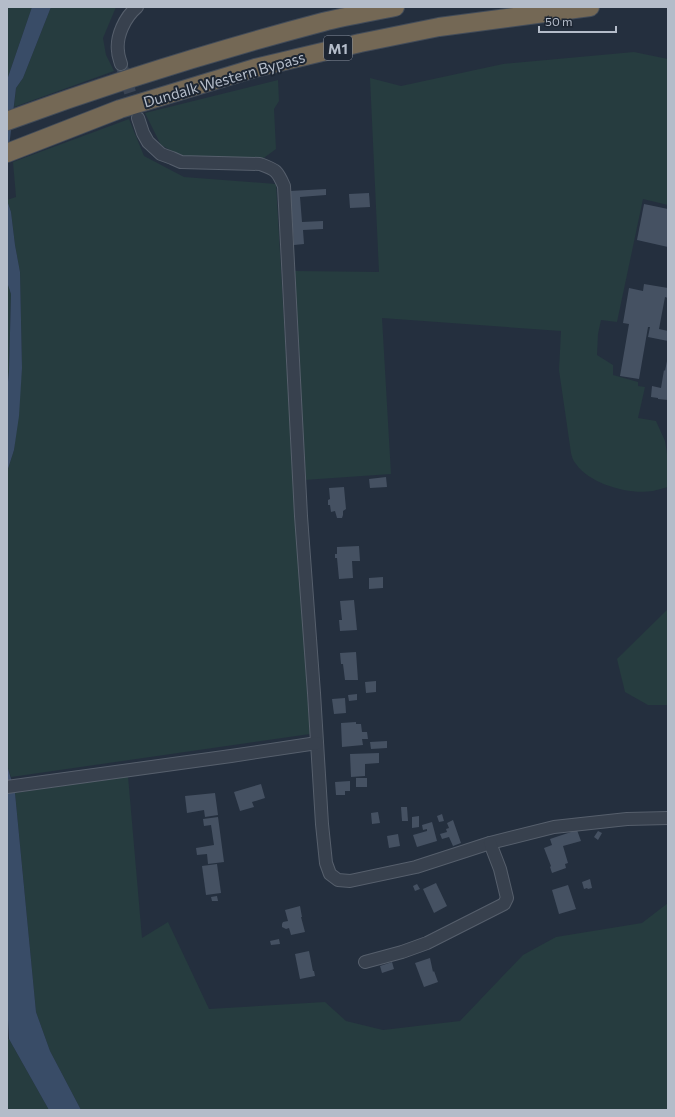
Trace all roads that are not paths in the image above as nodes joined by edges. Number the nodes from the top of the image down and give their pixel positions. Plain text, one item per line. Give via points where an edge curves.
1 (137, 7) edge
2 (395, 7) edge
3 (590, 7) edge
4 (120, 64) tunnel mouth
5 (14, 118) edge
6 (138, 118) tunnel mouth
7 (12, 151) edge
8 (317, 743) junction
9 (7, 787) edge
10 (668, 818) edge
11 (490, 843) junction
12 (365, 962) dead end

1 - 4 street via 124,24 120,35 117,50
2 - 5 highway, Dundalk Western Bypass / M1 via 324,22 200,57
3 - 7 highway, Dundalk Western Bypass / M1 via 439,27 255,68 120,109
6 - 8 street via 148,142 161,154 181,162 260,164 272,168 279,174 284,186 301,516
8 - 9 street
8 - 11 street via 326,863 330,874 338,880 350,881 416,867
10 - 11 street via 627,819 554,828
11 - 12 street via 507,898 504,904 427,943

